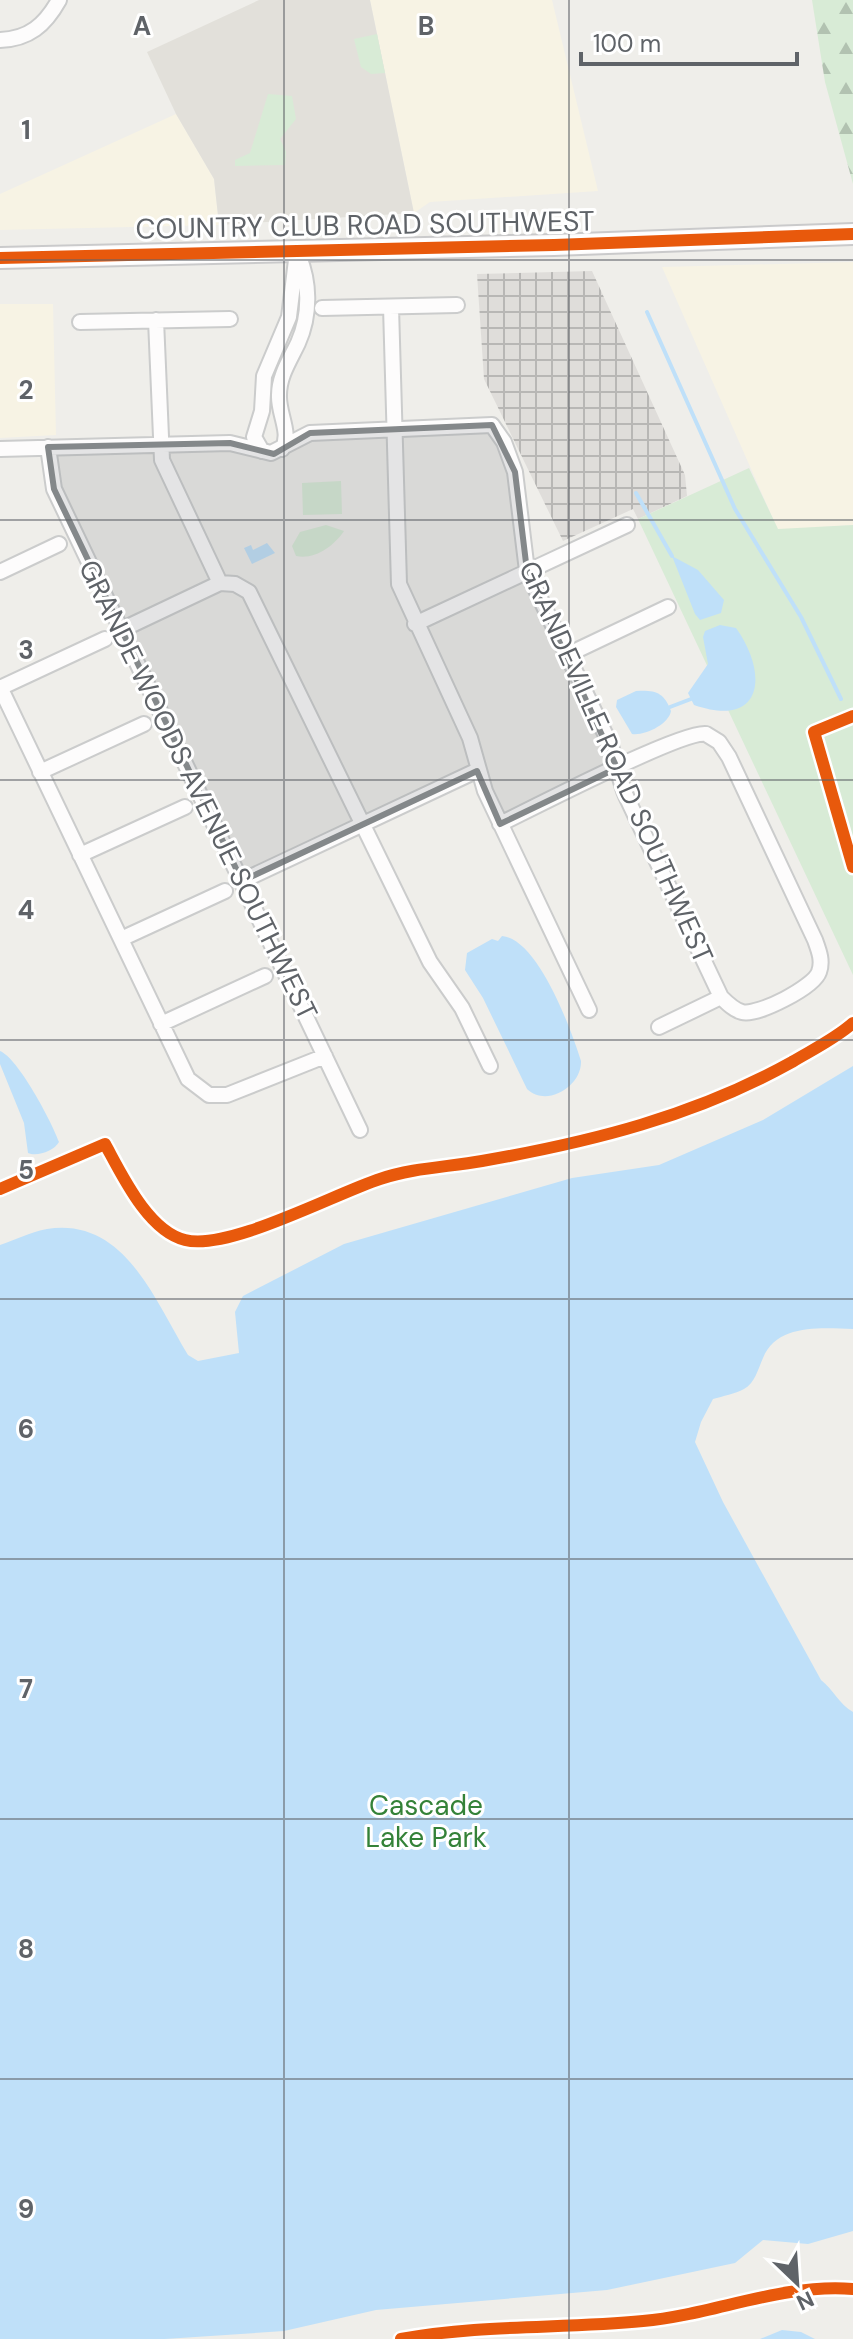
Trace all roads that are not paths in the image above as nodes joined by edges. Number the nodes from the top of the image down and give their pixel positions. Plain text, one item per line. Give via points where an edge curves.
1 (59, 0) edge
2 (0, 40) edge
3 (853, 234) edge
4 (297, 252) junction
5 (0, 258) edge
6 (457, 305) dead end
7 (391, 307) junction
8 (322, 308) dead end
9 (230, 319) dead end
10 (156, 320) junction
11 (80, 322) dead end
12 (276, 347) junction
13 (292, 354) junction
14 (284, 427) junction
15 (256, 429) junction
16 (394, 431) junction
17 (310, 433) junction
18 (230, 443) junction
19 (160, 445) junction
20 (48, 447) junction
21 (0, 449) edge
22 (282, 449) junction
23 (262, 451) junction
24 (627, 525) dead end
25 (59, 544) dead end
26 (527, 571) junction
27 (0, 572) edge
28 (220, 583) junction
29 (668, 607) dead end
30 (415, 624) junction
31 (121, 630) junction
32 (105, 639) dead end
33 (567, 655) junction
34 (0, 688) edge
35 (144, 724) dead end
36 (617, 768) junction
37 (478, 770) junction
38 (40, 772) junction
39 (185, 807) dead end
40 (363, 824) junction
41 (500, 824) junction
42 (80, 855) junction
43 (242, 881) junction
44 (225, 891) dead end
45 (121, 939) junction
46 (265, 976) dead end
47 (721, 997) junction
48 (589, 1010) dead end
49 (161, 1024) junction
50 (659, 1027) dead end
51 (325, 1056) junction
52 (490, 1066) dead end
53 (360, 1130) dead end

1 - 2 street via 42,26
3 - 4 main road, COUNTRY CLUB ROAD SOUTHWEST
4 - 5 main road, COUNTRY CLUB ROAD SOUTHWEST
4 - 12 street via 289,317
4 - 13 street via 305,271 307,305
6 - 7 street
7 - 8 street
7 - 16 street
9 - 10 street
10 - 11 street
10 - 19 street
12 - 13 street
12 - 15 street via 264,376
13 - 14 street via 279,394
14 - 15 street, GRANDEVILLE ROAD SOUTHWEST via 272,421
14 - 17 street, GRANDEVILLE ROAD SOUTHWEST
14 - 22 street
15 - 18 street, GRANDEVILLE ROAD SOUTHWEST
15 - 23 street via 255,441
16 - 17 street, GRANDEVILLE ROAD SOUTHWEST
16 - 26 street, GRANDEVILLE ROAD SOUTHWEST via 492,425 515,472
16 - 30 street via 398,579
17 - 22 street, GRANDEVILLE ROAD SOUTHWEST
18 - 19 street, GRANDEVILLE ROAD SOUTHWEST
18 - 23 street, GRANDEVILLE ROAD SOUTHWEST
19 - 20 street, GRANDEVILLE ROAD SOUTHWEST
19 - 28 street via 170,482
20 - 21 street, GRANDEVILLE ROAD SOUTHWEST
20 - 31 street, GRANDE WOODS AVENUE SOUTHWEST via 54,489
22 - 23 street, GRANDEVILLE ROAD SOUTHWEST
24 - 26 street
25 - 27 street
26 - 30 street
26 - 33 street, GRANDEVILLE ROAD SOUTHWEST
28 - 31 street
28 - 40 street via 235,584 255,599
29 - 33 street
30 - 37 street via 470,738
31 - 43 street, GRANDE WOODS AVENUE SOUTHWEST
32 - 34 street
33 - 36 street, GRANDEVILLE ROAD SOUTHWEST
34 - 38 street
35 - 38 street
36 - 41 street
36 - 47 street, GRANDEVILLE ROAD SOUTHWEST
36 - 47 street via 690,734 706,734 719,742 815,940 821,968 805,988 750,1012 735,1009
37 - 40 street
37 - 41 street
38 - 42 street
39 - 42 street
40 - 43 street
40 - 52 street via 430,962 459,1003
41 - 48 street
42 - 45 street
43 - 51 street, GRANDE WOODS AVENUE SOUTHWEST
44 - 45 street
45 - 49 street
46 - 49 street
47 - 50 street
49 - 51 street via 188,1079 209,1095 234,1093
51 - 53 street, GRANDE WOODS AVENUE SOUTHWEST

